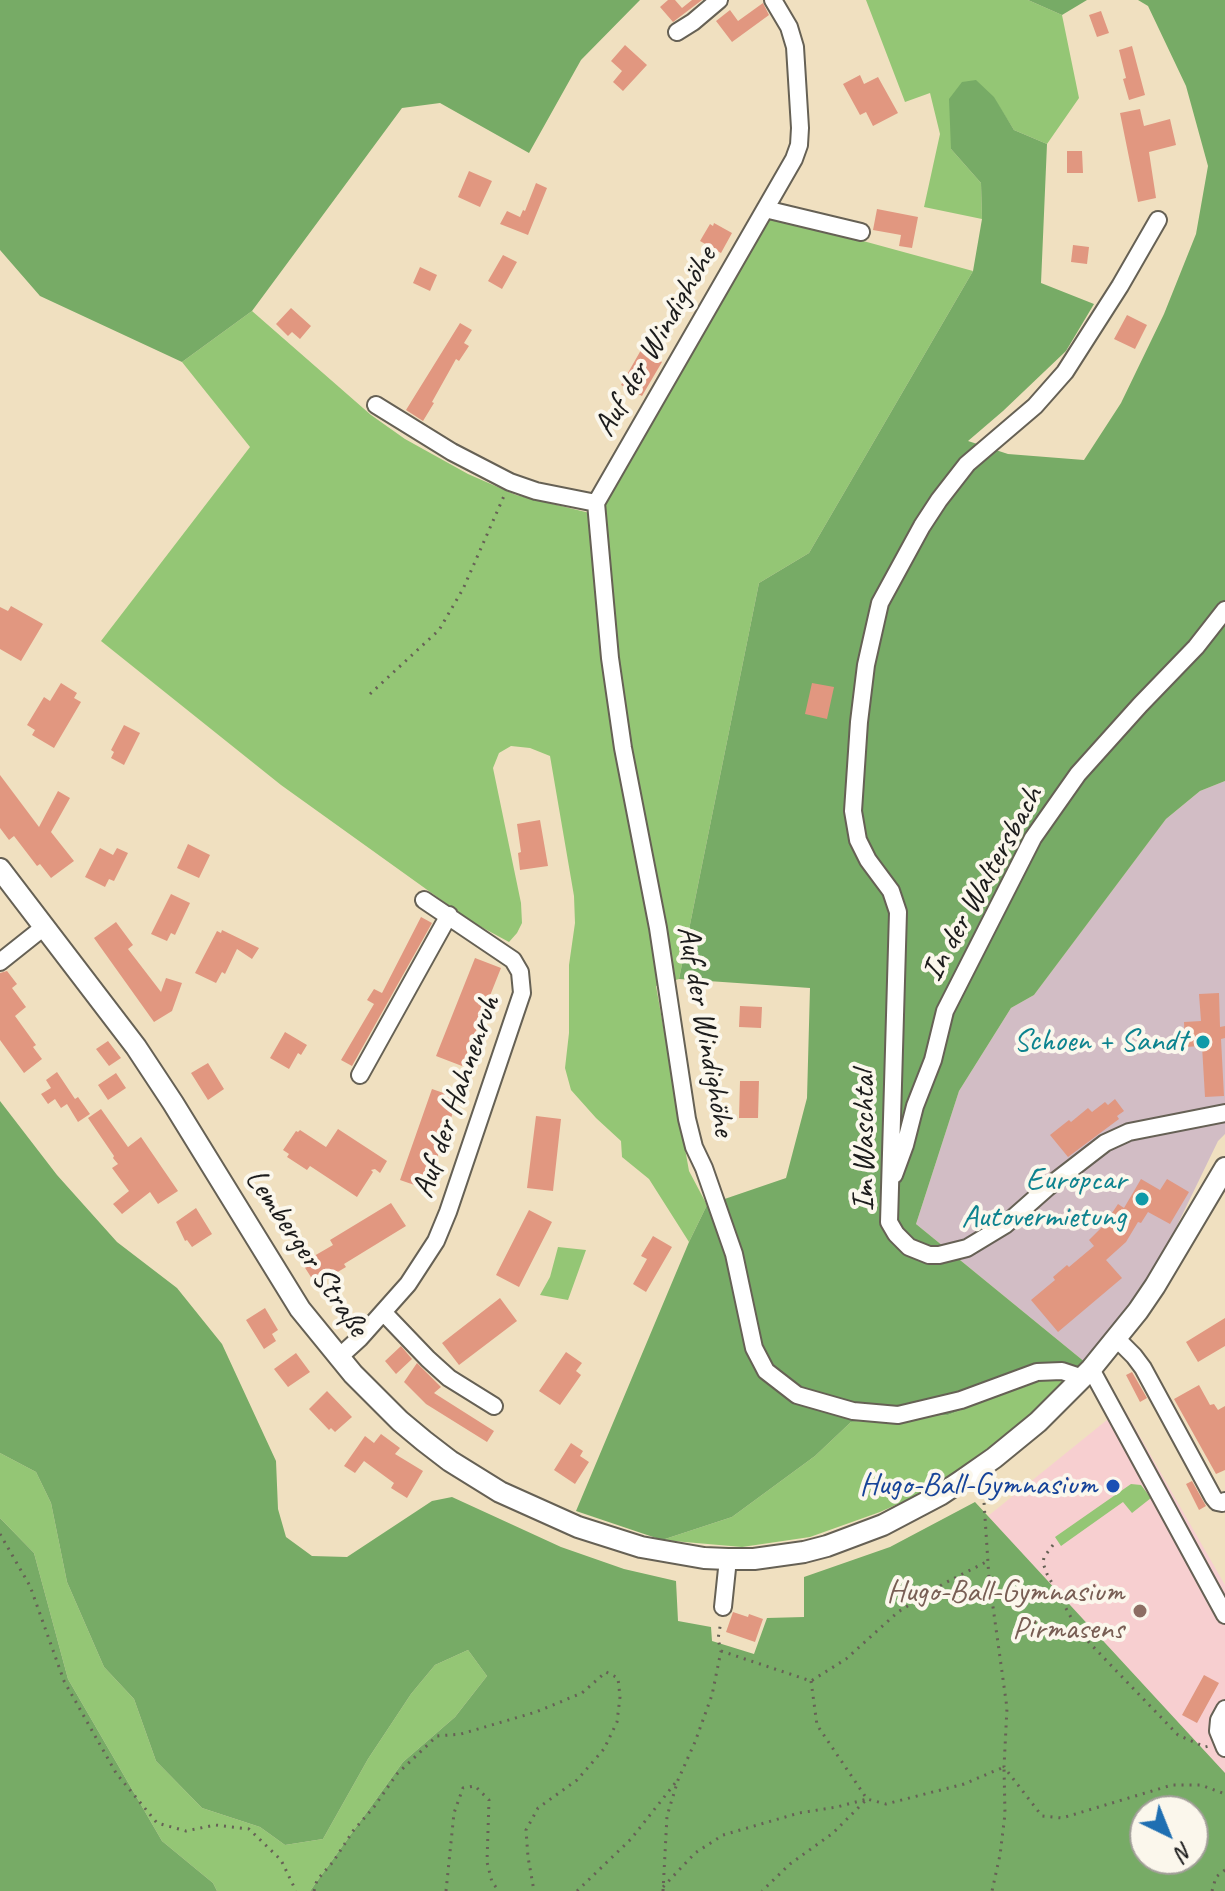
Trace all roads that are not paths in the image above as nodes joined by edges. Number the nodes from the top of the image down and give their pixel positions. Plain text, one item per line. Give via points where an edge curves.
1 (719, 0) edge
2 (773, 0) edge
3 (677, 32) dead end
4 (765, 209) junction
5 (1158, 220) dead end
6 (861, 232) dead end
7 (376, 405) dead end
8 (596, 503) junction
9 (1225, 610) edge
10 (0, 869) edge
11 (424, 900) dead end
12 (449, 915) junction
13 (44, 927) junction
14 (0, 962) edge
15 (360, 1075) dead end
16 (1225, 1113) edge
17 (1225, 1168) edge
18 (889, 1188) junction
19 (383, 1312) junction
20 (1116, 1338) junction
21 (338, 1358) junction
22 (1087, 1374) junction
23 (494, 1406) dead end
24 (1225, 1501) edge
25 (728, 1559) junction
26 (723, 1607) road end
27 (1225, 1615) edge
28 (1225, 1709) edge
29 (1223, 1745) edge

1 - 3 street
2 - 4 street, Auf der Windighöhe via 793,37 800,128 794,159
4 - 6 street
4 - 8 street, Auf der Windighöhe
5 - 18 street, Im Waschtal via 1065,372 1035,406 967,464 922,526 880,603 866,665 853,811 858,840 891,891 898,912
7 - 8 street via 510,482
8 - 22 street, Auf der Windighöhe via 623,748 687,1119 734,1254 754,1348 766,1371 797,1395 853,1411 898,1415 961,1400 1037,1372
9 - 18 street, In der Waltersbach via 1078,774 1033,838 945,1011
10 - 13 main road, Lemberger Straße
11 - 12 street, Auf der Hahnenruh
12 - 15 street
12 - 19 street, Auf der Hahnenruh via 513,960 522,993 442,1226 425,1260
13 - 14 street
13 - 21 main road, Lemberger Straße via 136,1047 300,1309
16 - 18 street, Im Waschtal via 1129,1132 1105,1143 1005,1225 967,1248 939,1255 909,1247 896,1234 889,1222
17 - 20 main road, Lemberger Straße via 1155,1286
19 - 21 street, Auf der Hahnenruh
19 - 23 street via 440,1370
20 - 22 main road, Lemberger Straße
20 - 24 street via 1143,1368 1213,1497
21 - 25 main road, Lemberger Straße via 400,1421 500,1492 578,1527 641,1547
22 - 25 main road, Lemberger Straße via 981,1467 908,1513 804,1552
22 - 27 street via 1133,1445
25 - 26 street
28 - 29 street via 1218,1731

